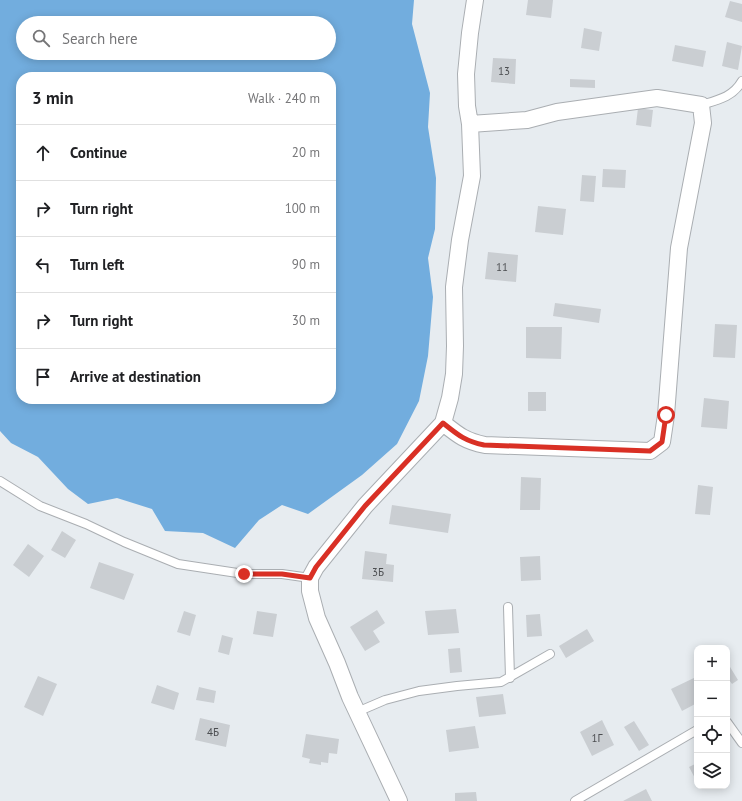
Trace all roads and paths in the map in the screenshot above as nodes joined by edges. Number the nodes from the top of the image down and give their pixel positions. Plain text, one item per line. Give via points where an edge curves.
1 (475, 0) edge
2 (742, 81) edge
3 (701, 104) junction
4 (470, 124) junction
5 (443, 423) junction
6 (0, 481) edge
7 (310, 578) junction
8 (508, 607) dead end
9 (550, 654) dead end
10 (510, 678) junction
11 (357, 712) junction
12 (730, 726) edge
13 (694, 732) edge
14 (742, 743) edge
15 (399, 801) edge
16 (575, 801) edge

1 - 4 street via 466,74
2 - 3 lane via 738,89 722,100
3 - 4 street via 657,98 557,112 527,120
3 - 5 street via 703,123 679,248 662,442 650,451 484,445 471,442
4 - 5 street via 472,176 454,287 454,374
5 - 7 street via 365,506
6 - 7 lane via 40,506 178,564 244,574 282,574
7 - 11 street via 310,591 317,618
8 - 10 lane
9 - 10 lane
10 - 11 lane via 501,682 419,691 385,700
11 - 15 street
12 - 14 lane
13 - 16 lane

